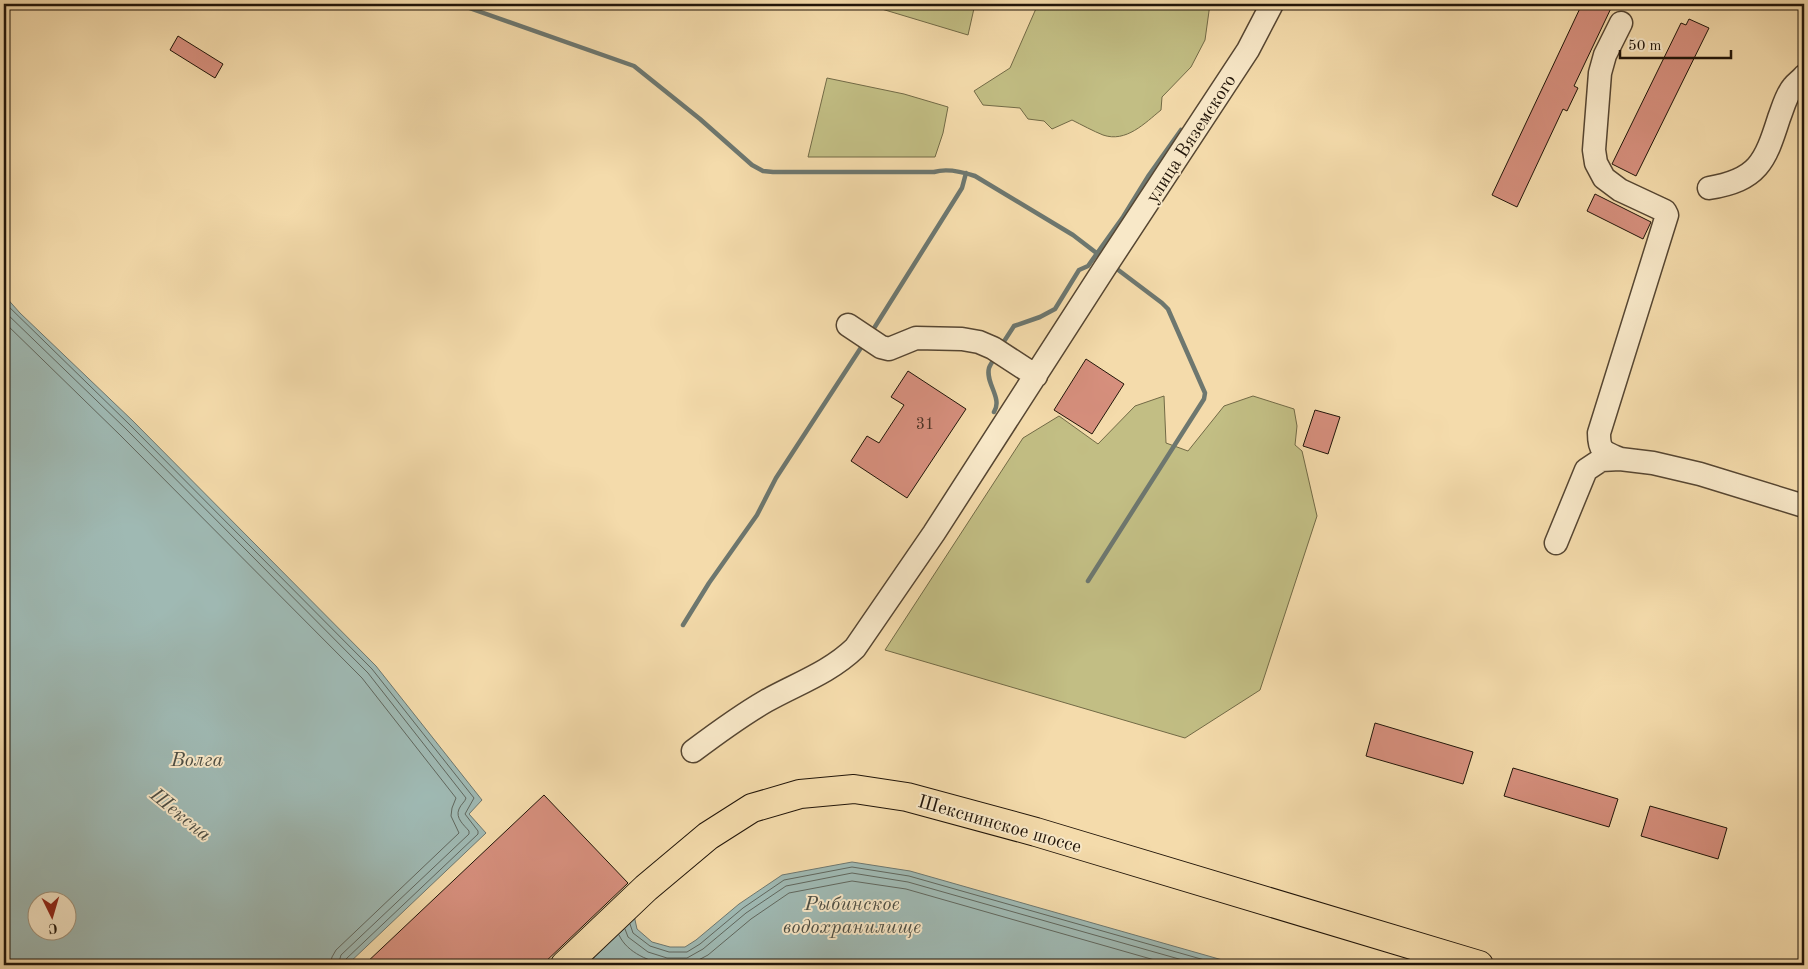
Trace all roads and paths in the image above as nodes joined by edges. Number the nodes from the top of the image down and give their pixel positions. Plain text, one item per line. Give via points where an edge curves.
1 (1272, 4) edge
2 (1622, 23) dead end
3 (1804, 76) edge
4 (1709, 188) dead end
5 (848, 325) dead end
6 (1036, 376) junction
7 (1620, 459) junction
8 (1804, 506) edge
9 (1556, 544) dead end
10 (693, 751) dead end
11 (565, 965) edge
12 (1479, 965) edge

1 - 6 street, улица Вяземского via 1248,50
2 - 7 street via 1600,72 1594,150 1596,163 1604,178 1620,190 1665,211 1667,215 1599,433 1603,452
3 - 4 street via 1792,87 1768,151 1758,166 1742,179
5 - 6 street via 888,349 916,338 979,342
6 - 10 street, улица Вяземского via 855,648 817,676 746,713
7 - 8 street via 1670,466
7 - 9 street via 1601,460 1586,470
11 - 12 main road, Шекснинское шоссе via 646,888 708,836 752,808 800,794 854,789 908,797 1036,832

